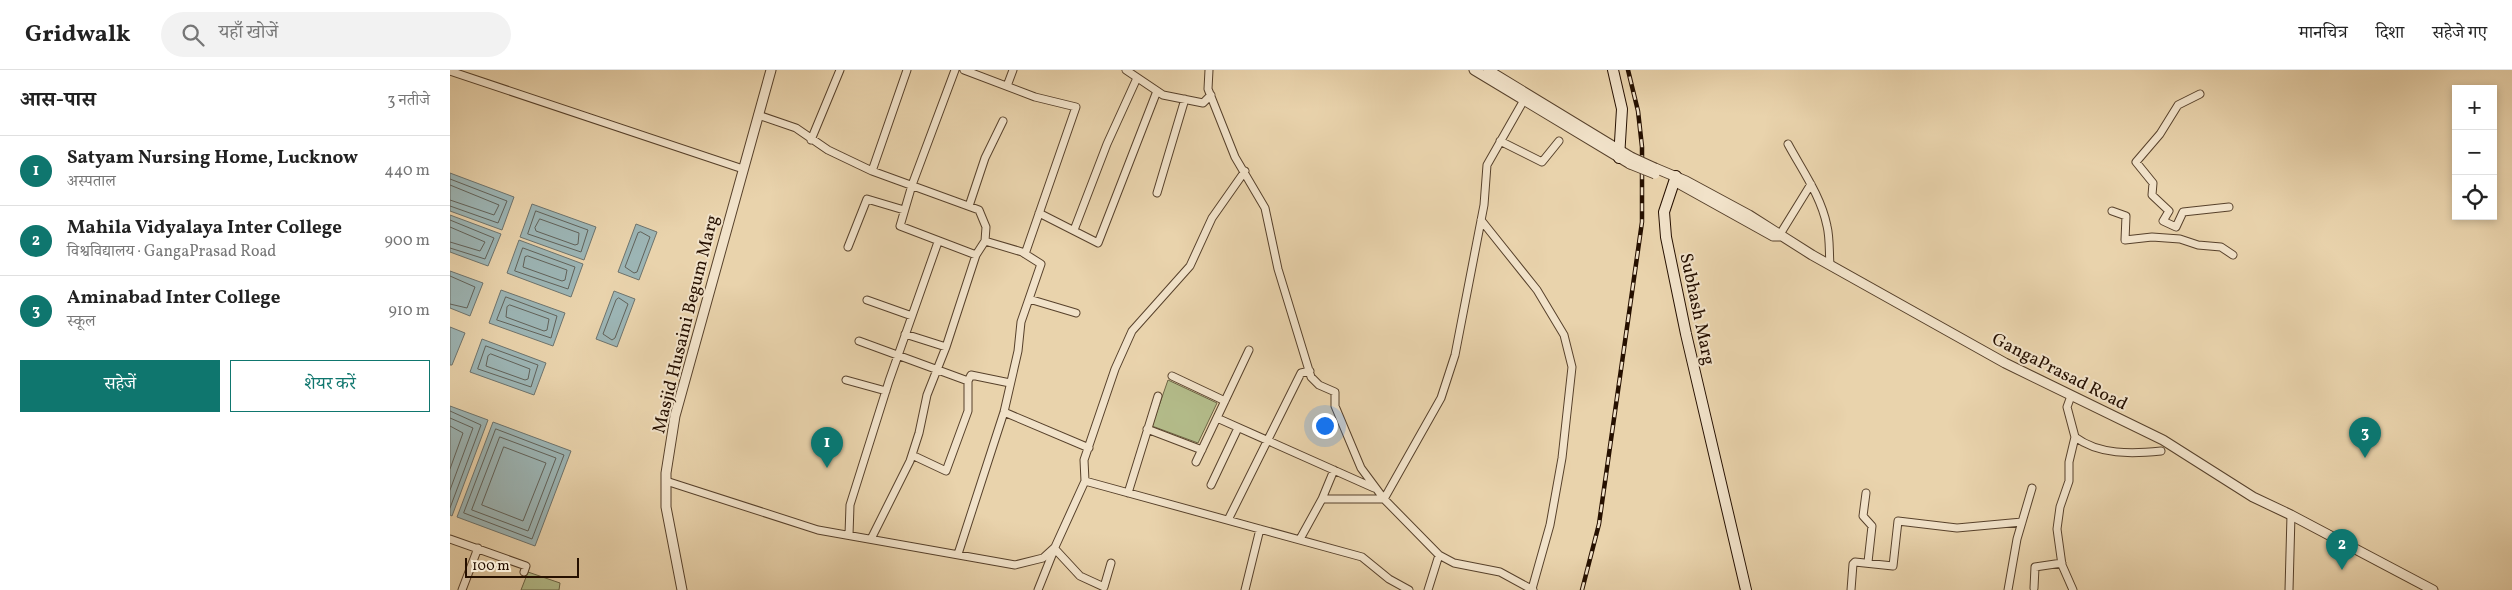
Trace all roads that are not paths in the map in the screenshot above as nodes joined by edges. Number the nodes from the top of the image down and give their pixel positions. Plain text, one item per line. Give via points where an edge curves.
1 (771, 70) edge
2 (840, 70) edge
3 (907, 70) edge
4 (955, 70) edge
5 (964, 70) edge
6 (1013, 70) edge
7 (1126, 70) edge
8 (1209, 70) edge
9 (1474, 70) edge
10 (1488, 70) edge
11 (1614, 70) edge
12 (450, 71) edge
13 (1137, 78) junction
14 (1007, 86) junction
15 (1156, 91) junction
16 (2200, 94) dead end
17 (1211, 95) junction
18 (1185, 99) junction
19 (1524, 100) junction
20 (758, 115) junction
21 (1003, 121) dead end
22 (812, 140) junction
23 (1500, 141) junction
24 (1559, 141) dead end
25 (1788, 144) dead end
26 (1619, 154) junction
27 (743, 169) junction
28 (872, 171) junction
29 (1244, 171) junction
30 (1676, 179) junction
31 (1810, 184) junction
32 (912, 185) junction
33 (1157, 193) dead end
34 (969, 206) junction
35 (2229, 207) dead end
36 (904, 210) junction
37 (2112, 211) dead end
38 (1039, 213) junction
39 (1481, 220) junction
40 (2176, 227) junction
41 (1074, 230) junction
42 (1779, 236) junction
43 (2173, 239) junction
44 (985, 241) junction
45 (938, 242) junction
46 (848, 247) dead end
47 (1025, 254) junction
48 (976, 255) junction
49 (2233, 255) dead end
50 (1830, 265) junction
51 (1029, 299) junction
52 (867, 300) dead end
53 (1076, 312) dead end
54 (912, 316) junction
55 (905, 334) junction
56 (859, 342) dead end
57 (946, 347) junction
58 (1249, 350) dead end
59 (898, 355) junction
60 (938, 369) junction
61 (1310, 371) junction
62 (1172, 376) dead end
63 (846, 380) dead end
64 (968, 381) junction
65 (1010, 383) junction
66 (886, 391) junction
67 (1158, 396) dead end
68 (2071, 396) junction
69 (1225, 401) junction
70 (1004, 412) junction
71 (1217, 418) junction
72 (1238, 428) junction
73 (1148, 429) junction
74 (2075, 438) junction
75 (1268, 441) junction
76 (1089, 448) junction
77 (1202, 450) junction
78 (2161, 451) dead end
79 (912, 455) junction
80 (1196, 462) dead end
81 (1334, 470) junction
82 (666, 481) junction
83 (1085, 481) junction
84 (1211, 484) dead end
85 (2032, 488) dead end
86 (1376, 489) junction
87 (1128, 493) junction
88 (1866, 493) dead end
89 (1322, 499) junction
90 (1384, 499) junction
91 (2291, 515) junction
92 (1228, 520) junction
93 (2022, 522) junction
94 (1260, 528) junction
95 (848, 536) junction
96 (450, 539) edge
97 (871, 539) junction
98 (1300, 539) junction
99 (478, 548) junction
100 (1055, 548) junction
101 (958, 554) junction
102 (1439, 555) junction
103 (1868, 562) junction
104 (1111, 563) dead end
105 (2062, 564) junction
106 (524, 572) dead end
107 (2034, 588) dead end
108 (462, 590) edge
109 (682, 590) edge
110 (1038, 590) edge
111 (1245, 590) edge
112 (1409, 590) edge
113 (1428, 590) edge
114 (1533, 590) edge
115 (1746, 590) edge
116 (1851, 590) edge
117 (2008, 590) edge
118 (2073, 590) edge
119 (2289, 590) edge
120 (2433, 590) edge

1 - 20 street, Masjid Husaini Begum Marg
2 - 22 street
3 - 28 street
4 - 32 street
5 - 14 street
6 - 14 street
7 - 13 street
8 - 17 street via 1208,89
9 - 19 street
10 - 26 street
11 - 26 main road via 1622,109
12 - 27 street
13 - 15 street
13 - 41 street
14 - 38 street via 1076,107
15 - 18 street
15 - 41 street via 1098,243
16 - 40 street via 2178,105 2160,134 2136,162 2153,183 2152,195 2169,211 2163,221
17 - 18 street via 1203,103
17 - 29 street
18 - 33 street
19 - 23 street
19 - 26 street
20 - 22 street via 796,128
20 - 27 street, Masjid Husaini Begum Marg
21 - 34 street
22 - 28 street
23 - 24 street via 1542,162
23 - 39 street via 1487,165
25 - 31 street
26 - 30 street, bridge
27 - 82 street, Masjid Husaini Begum Marg via 675,416
28 - 32 street
29 - 61 street via 1265,208 1278,269
29 - 76 street via 1212,218 1190,266 1132,331 1115,370
30 - 42 street, GangaPrasad Road via 1768,226
30 - 115 main road, Subhash Marg via 1664,212 1666,237
31 - 42 street
31 - 50 street via 1827,226
32 - 34 street
32 - 36 street
34 - 44 street via 979,210 986,227
35 - 40 street via 2183,212
36 - 45 street via 901,228
36 - 46 street via 867,199
37 - 43 street via 2126,216 2125,240
38 - 41 street
38 - 47 street
39 - 90 street via 1455,355 1441,398
39 - 114 street via 1537,290 1564,335 1572,367 1562,458 1550,525
40 - 43 street
42 - 50 street, GangaPrasad Road
43 - 49 street via 2198,246 2221,247
44 - 47 street
44 - 48 street
45 - 48 street
45 - 54 street
47 - 51 street via 1041,264
48 - 57 street
50 - 68 street, GangaPrasad Road via 2005,363
51 - 53 street
51 - 65 street via 1021,322
52 - 54 street
54 - 55 street
55 - 57 street
55 - 59 street
56 - 59 street
57 - 60 street
58 - 69 street
59 - 60 street
59 - 66 street
60 - 64 street
60 - 79 street via 927,395
61 - 75 street via 1301,373
61 - 86 street via 1319,385 1335,392 1335,406 1346,433 1361,468
62 - 69 street
63 - 66 street
64 - 65 street via 971,375
64 - 79 street via 968,411 946,471
65 - 70 street
66 - 95 street via 850,505
67 - 73 street
68 - 74 street via 2066,407
68 - 91 street, GangaPrasad Road via 2163,440 2253,497
69 - 71 street
70 - 76 street
70 - 101 street
71 - 72 street
71 - 77 street
72 - 75 street
72 - 84 street
73 - 77 street
73 - 87 street
74 - 78 street via 2099,449 2125,454
74 - 105 street via 2057,529
75 - 81 street
75 - 92 street
76 - 83 street via 1084,460
77 - 80 street
79 - 97 street
81 - 86 street
81 - 89 street
82 - 95 street via 818,530
82 - 109 street, Masjid Husaini Begum Marg via 666,507
83 - 87 street
83 - 100 street
85 - 93 street
86 - 90 street
87 - 92 street
88 - 103 street via 1863,516 1872,526
89 - 90 street
89 - 98 street
90 - 102 street
91 - 119 street
91 - 120 street, GangaPrasad Road
92 - 94 street
93 - 103 street via 1957,528 1898,521 1893,566
93 - 117 street
94 - 98 street
94 - 111 street
95 - 97 street
96 - 99 street
97 - 101 street
98 - 112 street via 1362,557
99 - 106 street via 526,566
99 - 108 street
100 - 101 street via 1043,558 1015,565
100 - 104 street via 1080,576 1104,587
100 - 110 street
102 - 113 street
102 - 114 street via 1454,563 1500,572
103 - 116 street via 1853,564
105 - 107 street via 2035,567
105 - 118 street

